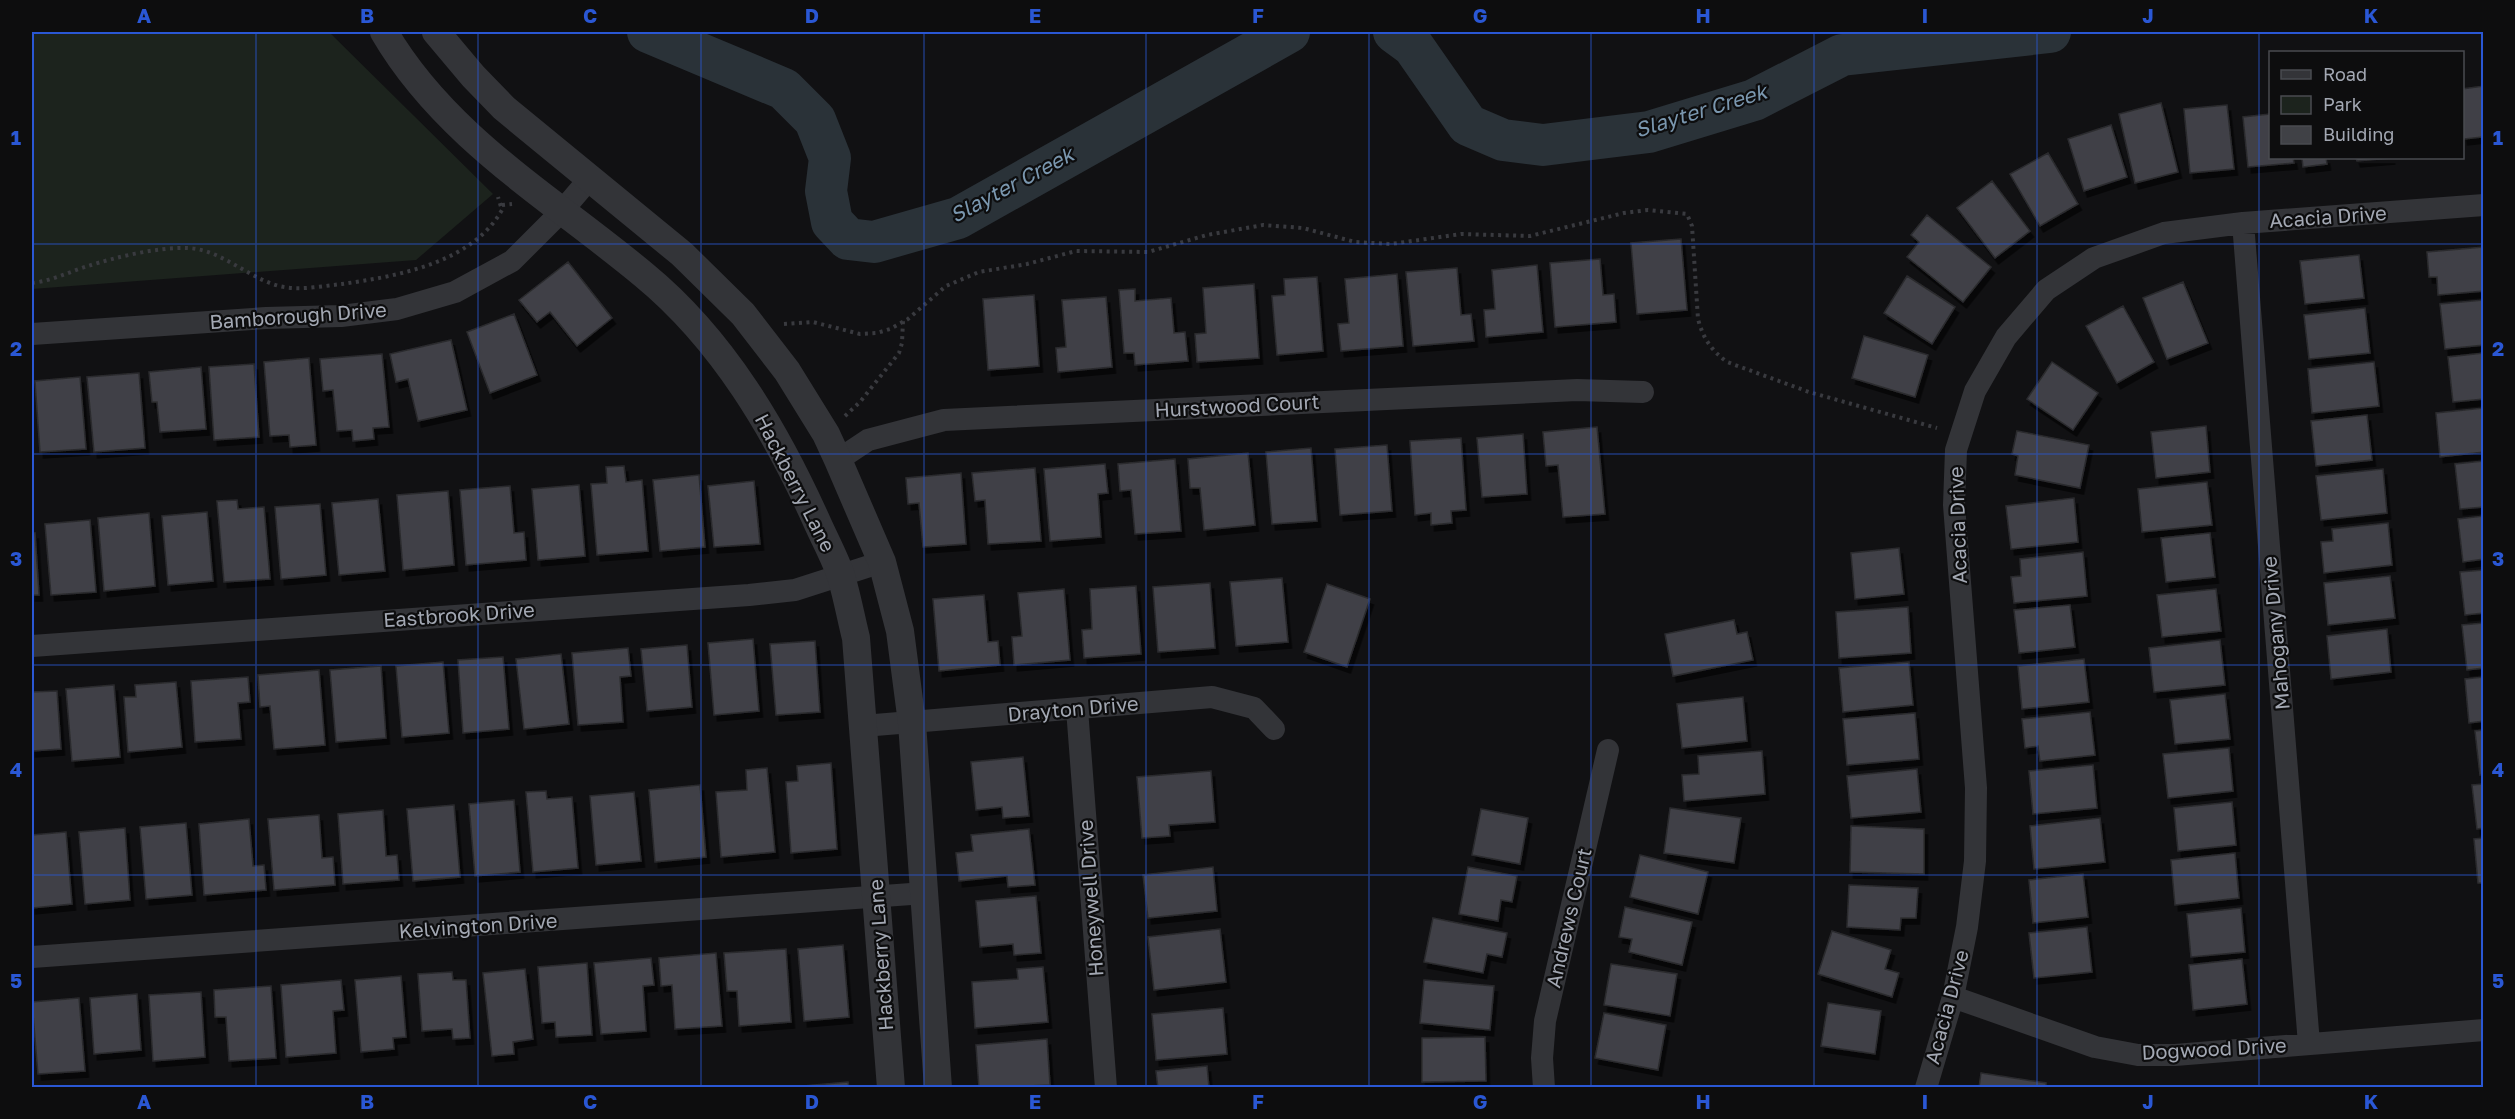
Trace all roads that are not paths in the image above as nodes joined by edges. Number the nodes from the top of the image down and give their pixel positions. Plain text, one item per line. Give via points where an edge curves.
1 (384, 32) edge
2 (436, 32) edge
3 (591, 177) junction
4 (2484, 205) edge
5 (562, 211) junction
6 (2243, 223) junction
7 (32, 334) edge
8 (1643, 392) dead end
9 (838, 460) junction
10 (882, 562) junction
11 (841, 575) junction
12 (32, 646) edge
13 (1077, 709) junction
14 (912, 723) junction
15 (863, 726) junction
16 (1274, 729) dead end
17 (1608, 750) dead end
18 (925, 893) junction
19 (877, 898) junction
20 (32, 957) edge
21 (1953, 997) junction
22 (2484, 1030) edge
23 (2309, 1044) junction
24 (891, 1088) edge
25 (938, 1088) edge
26 (1106, 1088) edge
27 (1544, 1088) edge
28 (1926, 1088) edge

1 - 5 street, Hackberry Lane via 428,93 466,132 497,162
2 - 3 street via 504,108
3 - 5 street, Bamborough Drive
3 - 9 street via 682,254 743,314 787,371
4 - 6 street, Acacia Drive
5 - 7 street, Bamborough Drive via 512,261 455,292 397,309 341,316
5 - 11 street, Hackberry Lane via 646,276 704,333 752,399 795,474
6 - 21 street, Acacia Drive via 2164,233 2094,258 2046,290 2006,337 1975,391 1956,450 1954,505 1976,788 1975,861
6 - 23 street, Mahogany Drive
8 - 9 street, Hurstwood Court via 1577,390 945,420 868,440
9 - 10 street
10 - 11 street, Eastbrook Drive
10 - 14 street via 900,631
11 - 12 street, Eastbrook Drive via 795,590 749,595
11 - 15 street, Hackberry Lane via 856,638
13 - 14 street, Drayton Drive
13 - 16 street, Drayton Drive via 1212,697 1254,708
13 - 26 street, Honeywell Drive
14 - 15 street, Drayton Drive
14 - 18 street
15 - 19 street, Hackberry Lane
17 - 27 street, Andrews Court via 1545,1020
18 - 19 street, Kelvington Drive
18 - 25 street
19 - 20 street, Kelvington Drive
19 - 24 street, Hackberry Lane
21 - 23 street, Dogwood Drive via 2096,1047 2138,1055
21 - 28 street, Acacia Drive
22 - 23 street, Dogwood Drive

